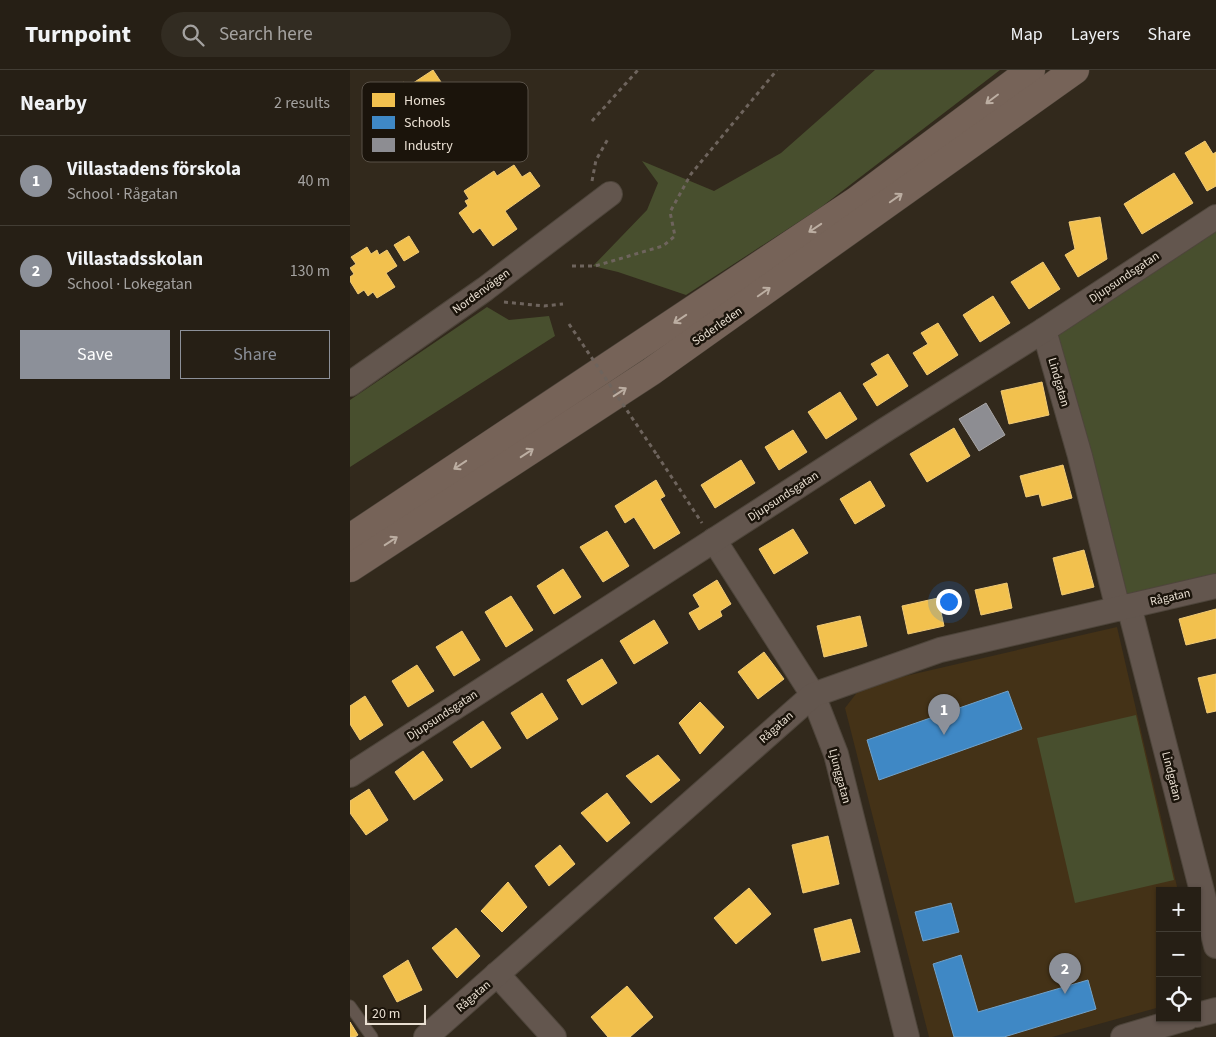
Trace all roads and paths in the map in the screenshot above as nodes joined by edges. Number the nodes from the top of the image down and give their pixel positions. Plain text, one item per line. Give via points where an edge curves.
1 (638, 70) edge
2 (777, 70) edge
3 (1031, 70) edge
4 (1075, 70) edge
5 (592, 121) dead end
6 (610, 194) dead end
7 (1216, 217) edge
8 (572, 266) dead end
9 (485, 289) junction
10 (563, 304) dead end
11 (569, 324) dead end
12 (1044, 330) junction
13 (350, 384) edge
14 (350, 538) edge
15 (714, 540) junction
16 (350, 568) edge
17 (1216, 586) edge
18 (1123, 607) junction
19 (813, 694) junction
20 (350, 775) edge
21 (1216, 946) edge
22 (497, 974) junction
23 (350, 1006) edge
24 (1216, 1010) edge
25 (1201, 1014) edge
26 (1174, 1022) edge
27 (372, 1037) edge
28 (426, 1037) edge
29 (554, 1037) edge
30 (907, 1037) edge
31 (1123, 1037) edge

1 - 5 path
2 - 8 path via 691,174 670,212 675,236 663,246 595,266
3 -> 14 highway via 856,201
16 -> 4 highway, Söderleden via 652,371
6 - 9 street, Nordenvägen
7 - 12 street, Djupsundsgatan
9 - 10 path via 501,302 544,306
9 - 13 street, Nordenvägen
11 - 15 path, bridge
12 - 15 street, Djupsundsgatan
12 - 18 street, Lindgatan
15 - 19 street, Ljunggatan
15 - 20 street, Djupsundsgatan
17 - 18 street, Rågatan
18 - 19 street, Rågatan via 940,650
18 - 21 street, Lindgatan
19 - 22 street, Rågatan
19 - 30 street, Ljunggatan via 836,754
22 - 28 street, Rågatan
22 - 29 street
23 - 27 lane
24 - 25 street
26 - 31 street

